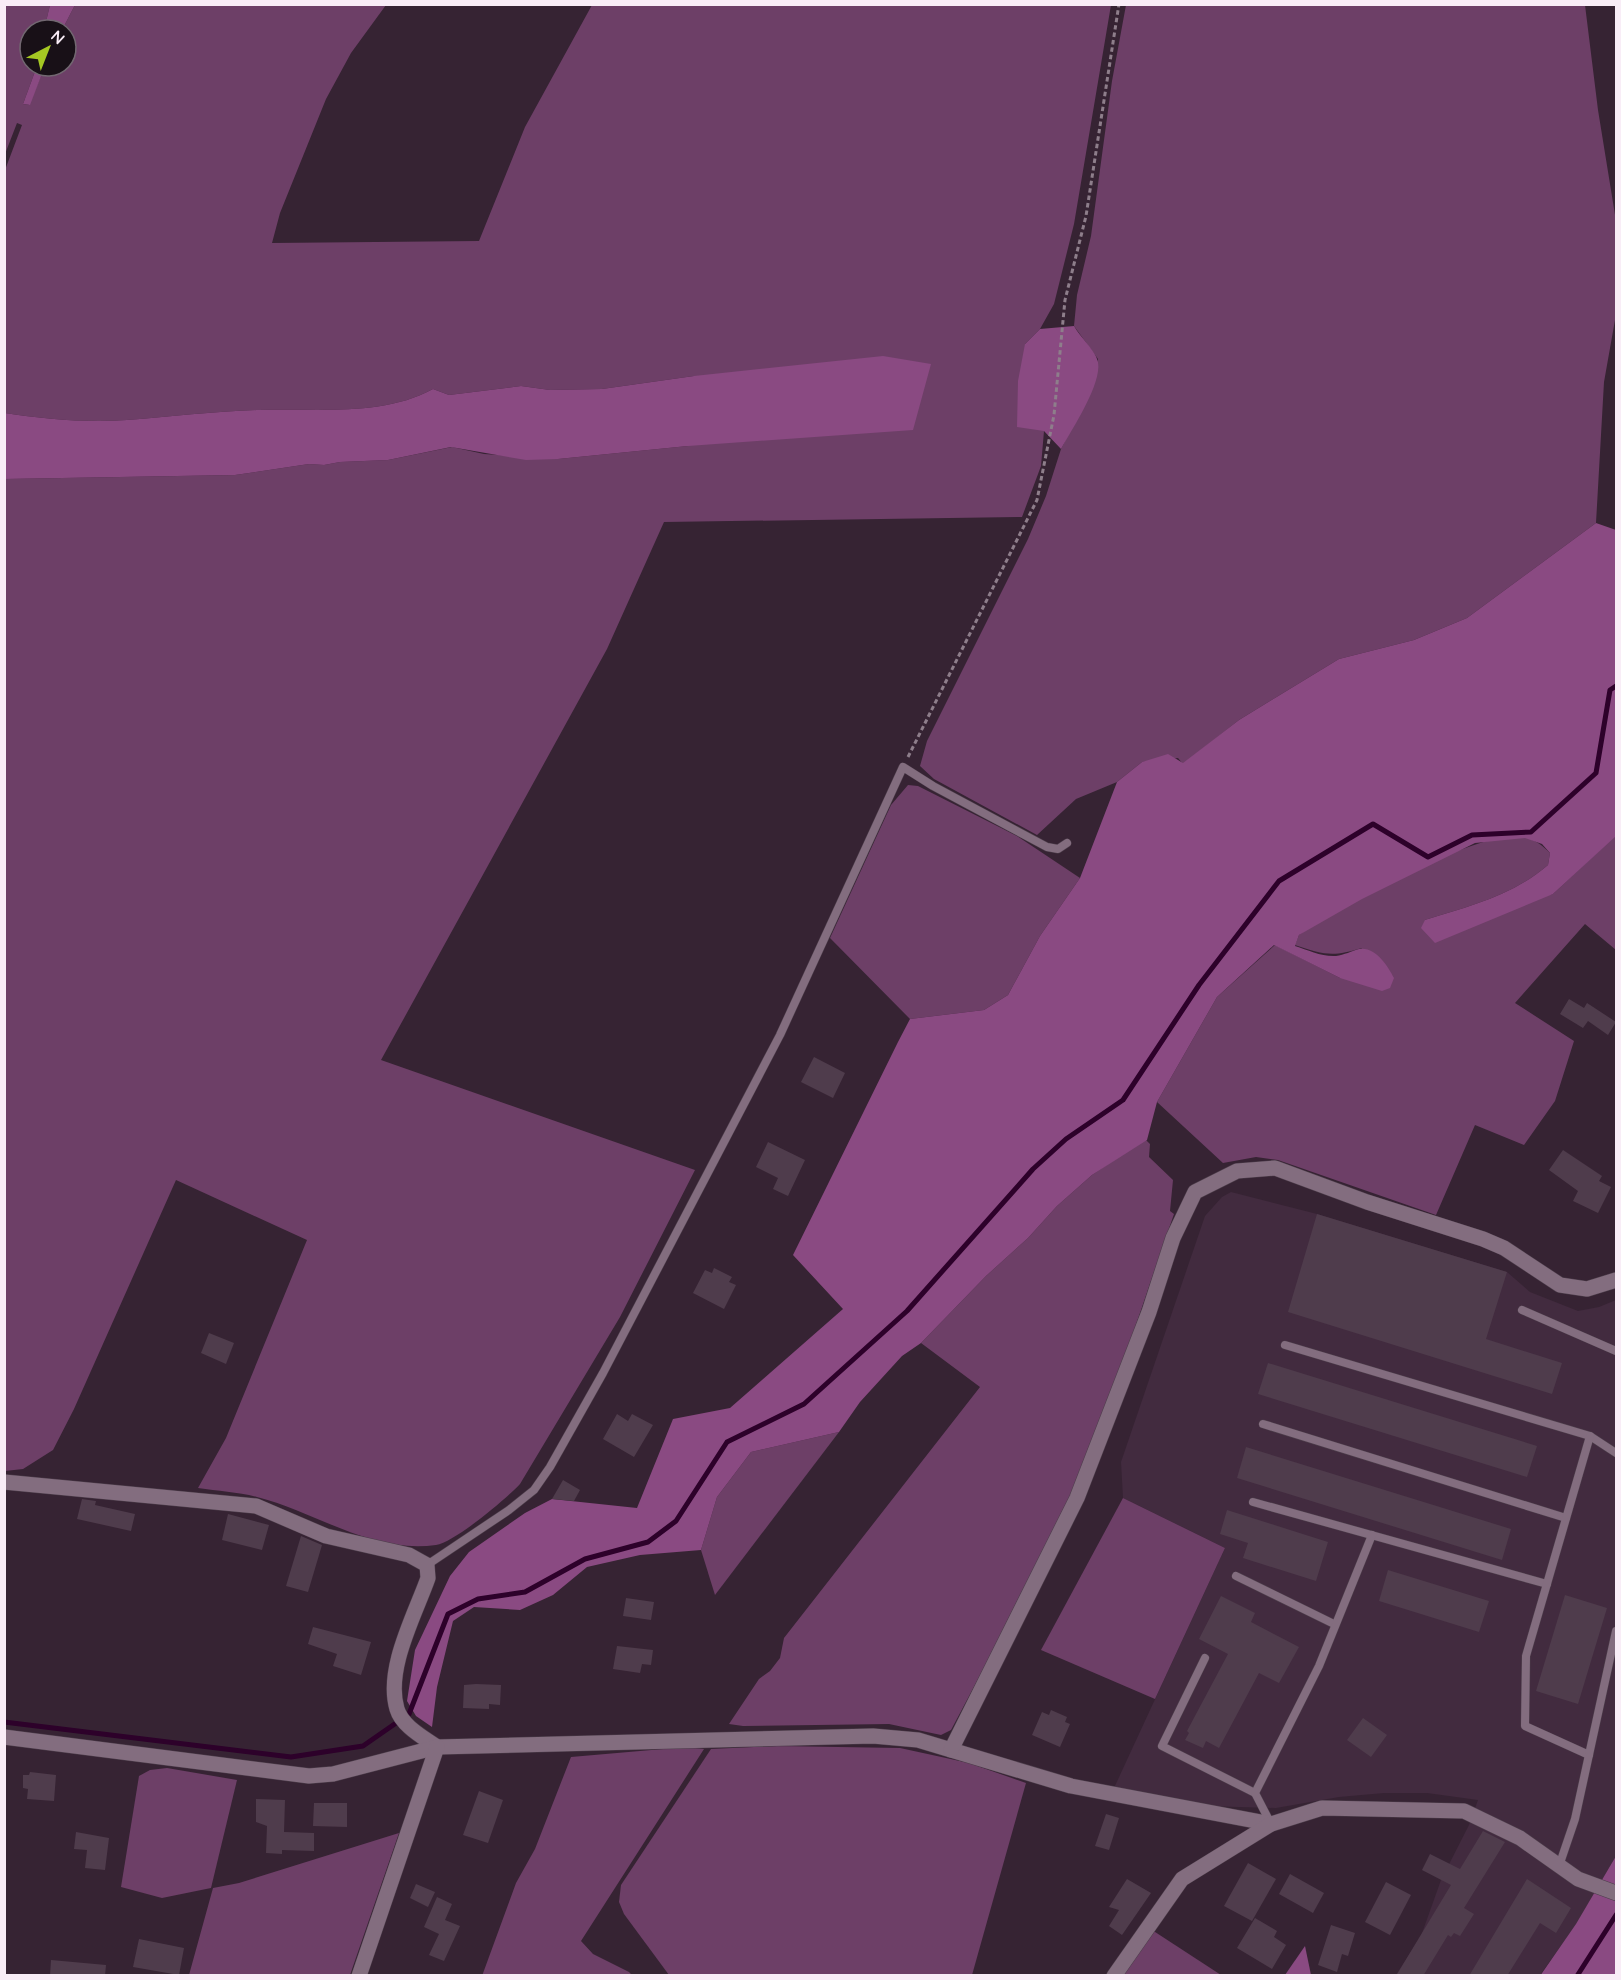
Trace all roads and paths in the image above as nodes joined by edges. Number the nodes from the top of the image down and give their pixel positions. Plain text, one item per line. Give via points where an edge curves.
1 (1119, 4) edge
2 (903, 767) junction
3 (1067, 843) dead end
4 (1617, 1280) edge
5 (1522, 1310) dead end
6 (1285, 1345) dead end
7 (1617, 1351) edge
8 (1263, 1424) dead end
9 (1590, 1436) junction
10 (1617, 1454) edge
11 (4, 1482) edge
12 (1253, 1502) dead end
13 (1566, 1518) junction
14 (1372, 1535) junction
15 (427, 1565) junction
16 (1236, 1576) dead end
17 (1547, 1584) junction
18 (1334, 1624) junction
19 (1617, 1631) edge
20 (1205, 1659) dead end
21 (4, 1737) edge
22 (437, 1747) junction
23 (951, 1750) junction
24 (1590, 1755) junction
25 (1255, 1793) junction
26 (1271, 1824) junction
27 (1559, 1866) junction
28 (1616, 1893) edge
29 (359, 1976) edge
30 (1114, 1976) edge

1 - 2 path via 1086,216 1065,300 1054,415 1037,500
2 - 3 lane via 1047,847 1058,849
2 - 15 lane via 780,1035 550,1467 534,1490 509,1510
4 - 23 street via 1587,1289 1560,1285 1504,1248 1483,1239 1275,1168 1238,1171 1195,1192 1173,1238 1149,1312 1077,1498
5 - 7 lane
6 - 9 lane
8 - 13 lane
9 - 10 lane
9 - 13 lane
11 - 15 street via 256,1506 326,1536 409,1555
12 - 14 lane
13 - 17 lane
14 - 17 lane
14 - 18 lane
15 - 22 street via 428,1578 397,1663 394,1684 397,1710 412,1729
16 - 18 lane
17 - 24 lane via 1526,1656 1525,1726
18 - 25 lane via 1319,1666
19 - 24 lane
20 - 25 lane via 1162,1746
21 - 22 street via 309,1776 333,1774
22 - 23 street via 873,1736 918,1740
22 - 29 street
23 - 26 street via 1071,1786
24 - 27 lane via 1575,1820
25 - 26 lane
26 - 27 street via 1322,1808 1464,1811 1520,1838
26 - 30 street via 1182,1879
27 - 28 street via 1578,1879

